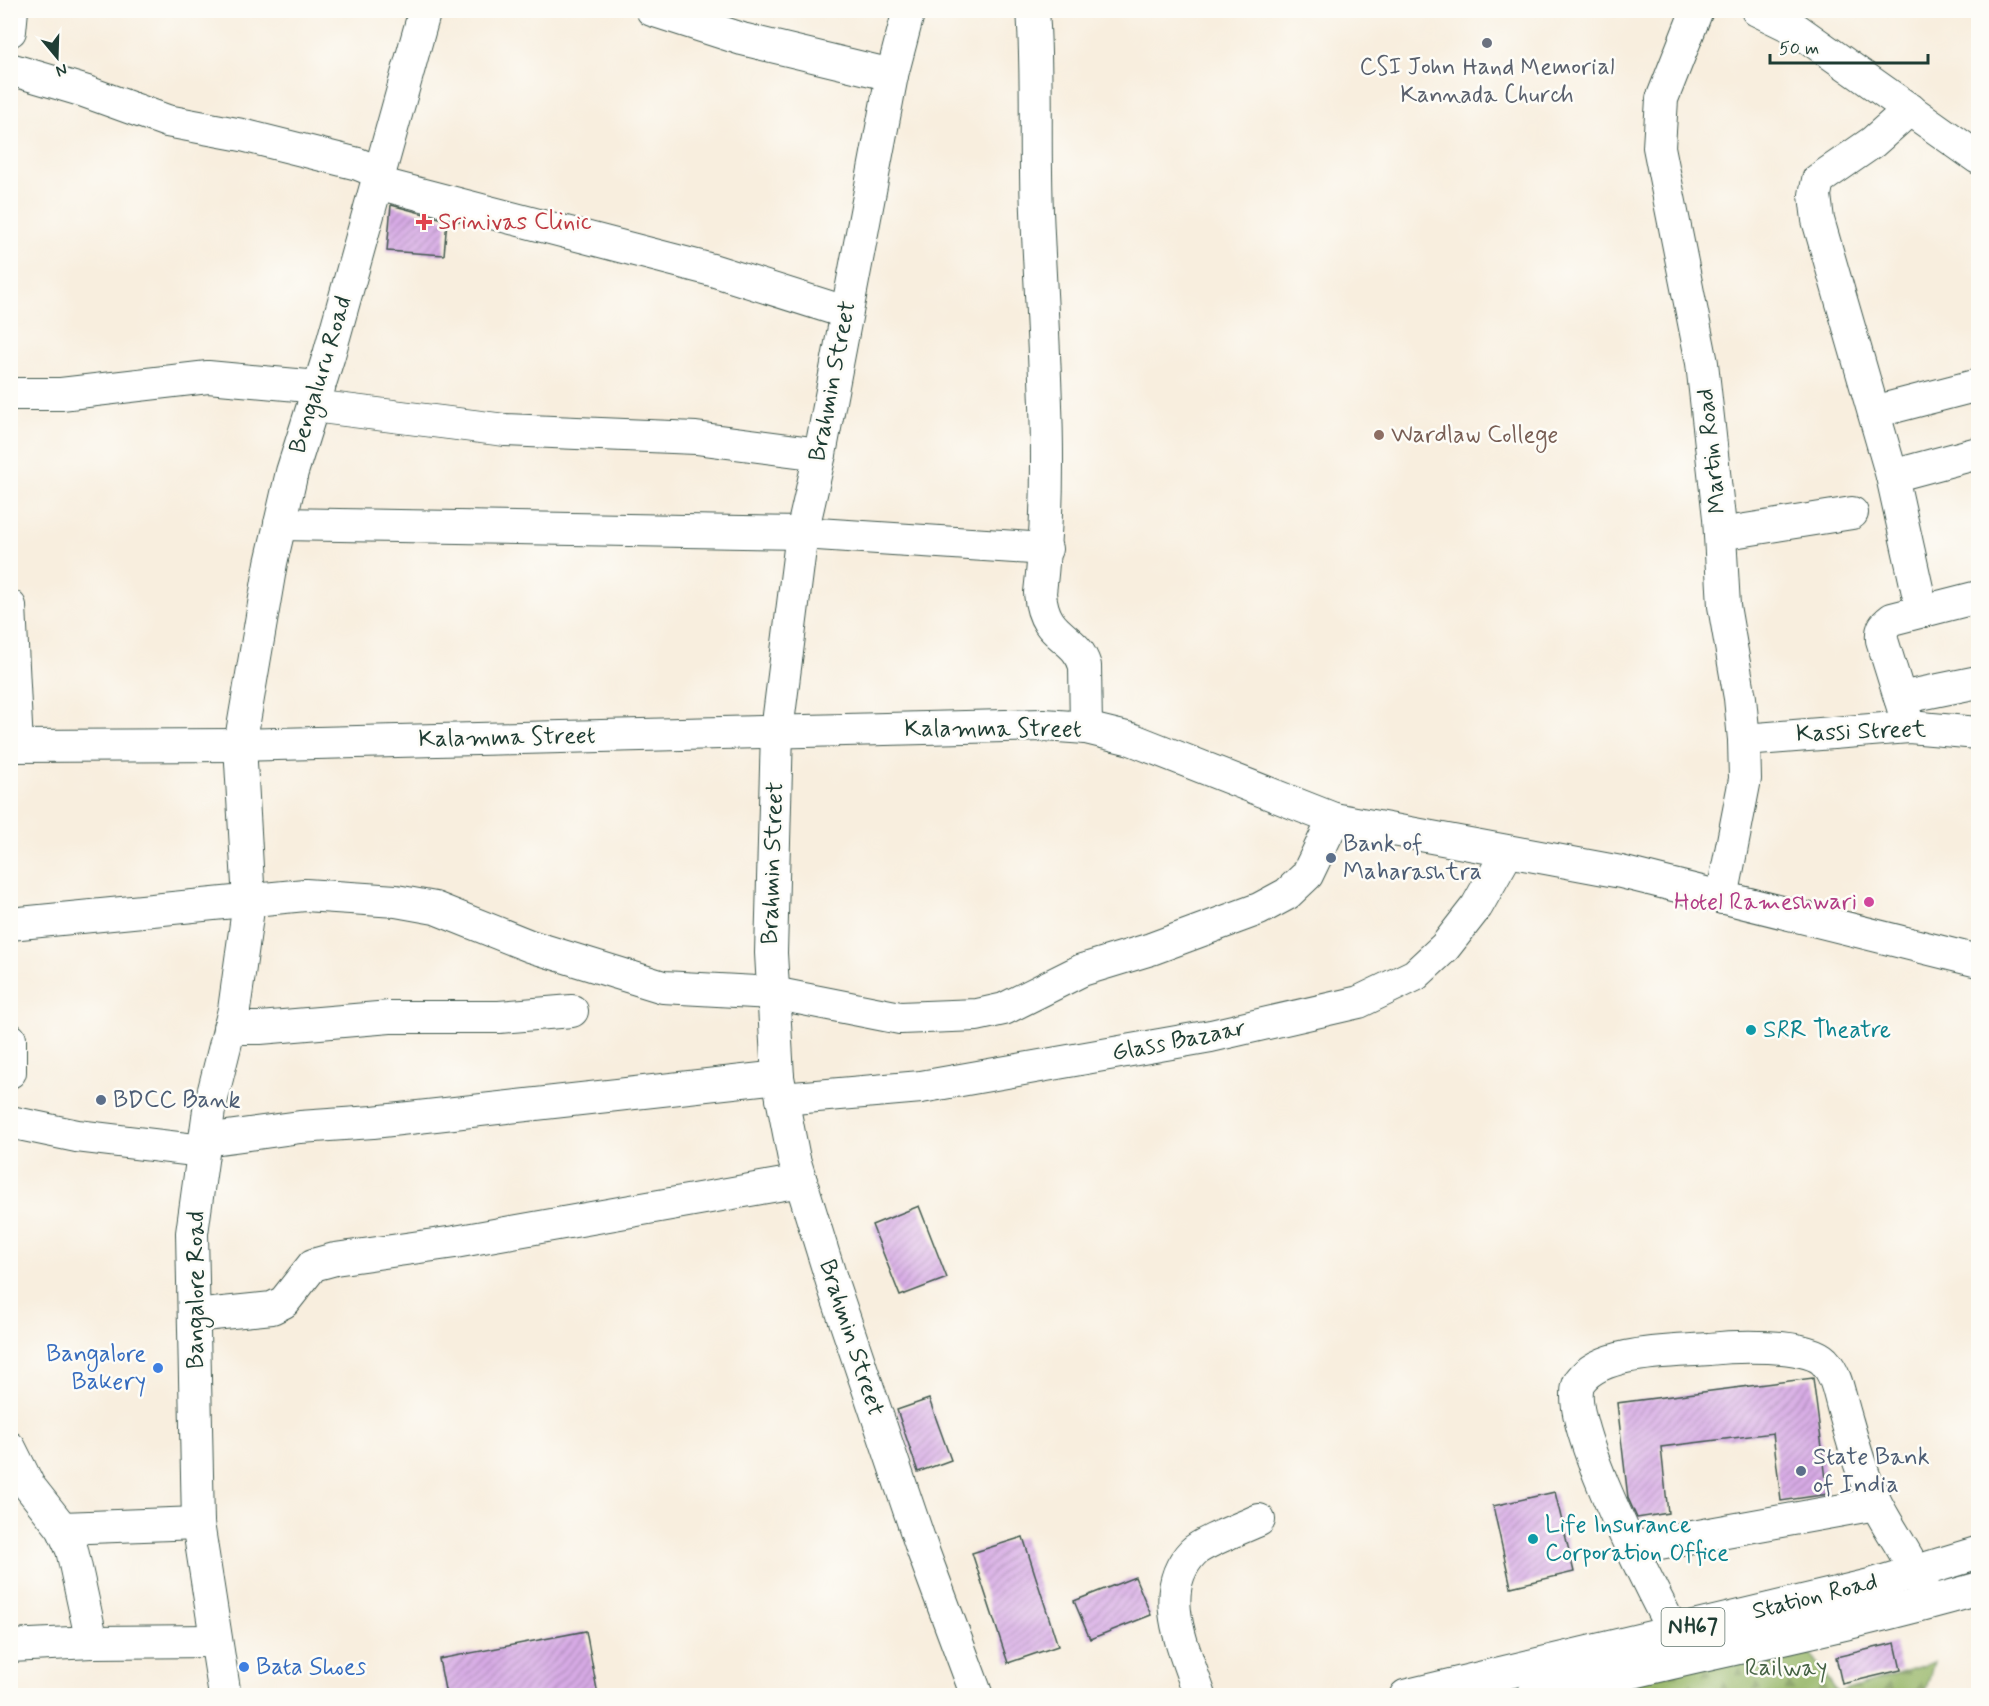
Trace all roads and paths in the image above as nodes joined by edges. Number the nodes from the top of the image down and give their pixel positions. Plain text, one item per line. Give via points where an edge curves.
1 (12, 10) edge
2 (425, 10) edge
3 (652, 10) edge
4 (909, 10) edge
5 (1033, 10) edge
6 (1697, 10) edge
7 (1757, 10) edge
8 (10, 31) edge
9 (10, 69) edge
10 (892, 75) junction
11 (1910, 110) junction
12 (1978, 158) edge
13 (378, 178) junction
14 (845, 312) junction
15 (1978, 385) edge
16 (10, 394) edge
17 (316, 397) junction
18 (1874, 412) junction
19 (1978, 453) edge
20 (820, 454) junction
21 (1892, 476) junction
22 (1852, 513) dead end
23 (280, 524) junction
24 (802, 533) junction
25 (1720, 534) junction
26 (1046, 549) junction
27 (1978, 597) edge
28 (10, 606) edge
29 (1922, 611) junction
30 (1978, 682) edge
31 (1900, 698) junction
32 (1909, 727) junction
33 (1086, 728) junction
34 (777, 731) junction
35 (1978, 733) edge
36 (1744, 740) junction
37 (240, 745) junction
38 (14, 746) edge
39 (1334, 819) junction
40 (1508, 853) junction
41 (1722, 898) junction
42 (249, 902) junction
43 (10, 924) edge
44 (1978, 961) edge
45 (773, 993) junction
46 (572, 1011) dead end
47 (229, 1028) junction
48 (10, 1039) edge
49 (10, 1072) edge
50 (780, 1088) junction
51 (10, 1122) edge
52 (204, 1145) junction
53 (801, 1181) junction
54 (194, 1316) junction
55 (10, 1448) edge
56 (1876, 1504) junction
57 (1259, 1520) dead end
58 (198, 1523) junction
59 (62, 1528) junction
60 (1632, 1548) junction
61 (1978, 1553) edge
62 (1917, 1571) junction
63 (1978, 1589) edge
64 (1929, 1603) junction
65 (1672, 1631) junction
66 (215, 1641) junction
67 (92, 1642) junction
68 (10, 1646) edge
69 (225, 1695) edge
70 (976, 1695) edge
71 (1200, 1695) edge
72 (1406, 1695) edge
73 (1533, 1695) edge

1 - 8 street
2 - 13 street, Bengaluru Road
3 - 10 street via 742,39
4 - 10 street, Brahmin Street
5 - 26 street via 1034,147 1049,481
6 - 25 street, Martin Road via 1662,99 1659,147 1702,363
7 - 11 street via 1796,29
9 - 13 street via 167,121 358,164
10 - 14 street, Brahmin Street
11 - 12 street
11 - 18 street via 1873,142 1818,180 1815,195 1818,220
13 - 14 street via 712,270
13 - 17 street, Bengaluru Road
14 - 20 street, Brahmin Street
15 - 18 street
16 - 17 street via 61,394 208,377
17 - 20 street via 505,430 696,438
17 - 23 street, Bengaluru Road
18 - 21 street
19 - 21 street
20 - 24 street, Brahmin Street
21 - 29 street
22 - 25 street
23 - 24 street
23 - 37 street, Bengaluru Road
24 - 26 street
24 - 34 street, Brahmin Street
25 - 36 street, Martin Road via 1724,606
26 - 33 street via 1040,593 1042,611 1050,626 1083,657
27 - 29 street
28 - 38 street
29 - 31 street via 1892,619 1881,632
30 - 31 street
31 - 32 street
32 - 35 street, Kassi Street
32 - 36 street, Kassi Street
33 - 34 street, Kalamma Street via 1044,725
33 - 39 street, Kalamma Street via 1131,739
34 - 37 street, Kalamma Street
34 - 45 street, Brahmin Street via 771,919
36 - 41 street, Martin Road via 1745,779
37 - 38 street, Kalamma Street
37 - 42 street, Bangalore Road
39 - 40 street, Kalamma Street
39 - 45 street via 1307,875 1287,894 1259,909 1082,970 1004,1009 977,1015 900,1018
40 - 41 street, Kalamma Street via 1622,872
40 - 50 street, Glass Bazaar via 1477,906 1445,947 1415,975 1359,1002 1211,1036 921,1087
41 - 44 street, Kalamma Street
42 - 43 street
42 - 45 street via 305,896 396,901 435,908 530,946 663,987
42 - 47 street, Bangalore Road via 244,954
45 - 50 street, Brahmin Street
46 - 47 street via 499,1017 390,1017
47 - 52 street, Bangalore Road
48 - 49 street
50 - 52 street, Glass Bazaar via 300,1127
50 - 53 street, Brahmin Street
51 - 52 street, Glass Bazaar via 77,1136
52 - 54 street, Bangalore Road via 192,1233
53 - 54 street via 455,1242 335,1259 313,1264 284,1302 272,1308
53 - 70 street, Brahmin Street via 922,1551
54 - 58 street, Bangalore Road
55 - 59 street via 28,1486
56 - 60 street
56 - 60 street via 1834,1377 1822,1360 1795,1350 1743,1345 1619,1358 1597,1366 1579,1382 1575,1405 1606,1493
56 - 62 street
57 - 71 street via 1194,1551 1180,1571 1174,1592 1175,1616
58 - 59 street
58 - 66 street, Bangalore Road
59 - 67 street via 72,1550
60 - 65 street
61 - 62 highway, Station Road / NH67
62 - 64 street
62 - 65 highway, Station Road / NH67
63 - 64 highway, Station Road / NH67
64 - 73 highway, Station Road / NH67
65 - 72 highway, Station Road / NH67
66 - 67 street
66 - 69 street, Bangalore Road
67 - 68 street

